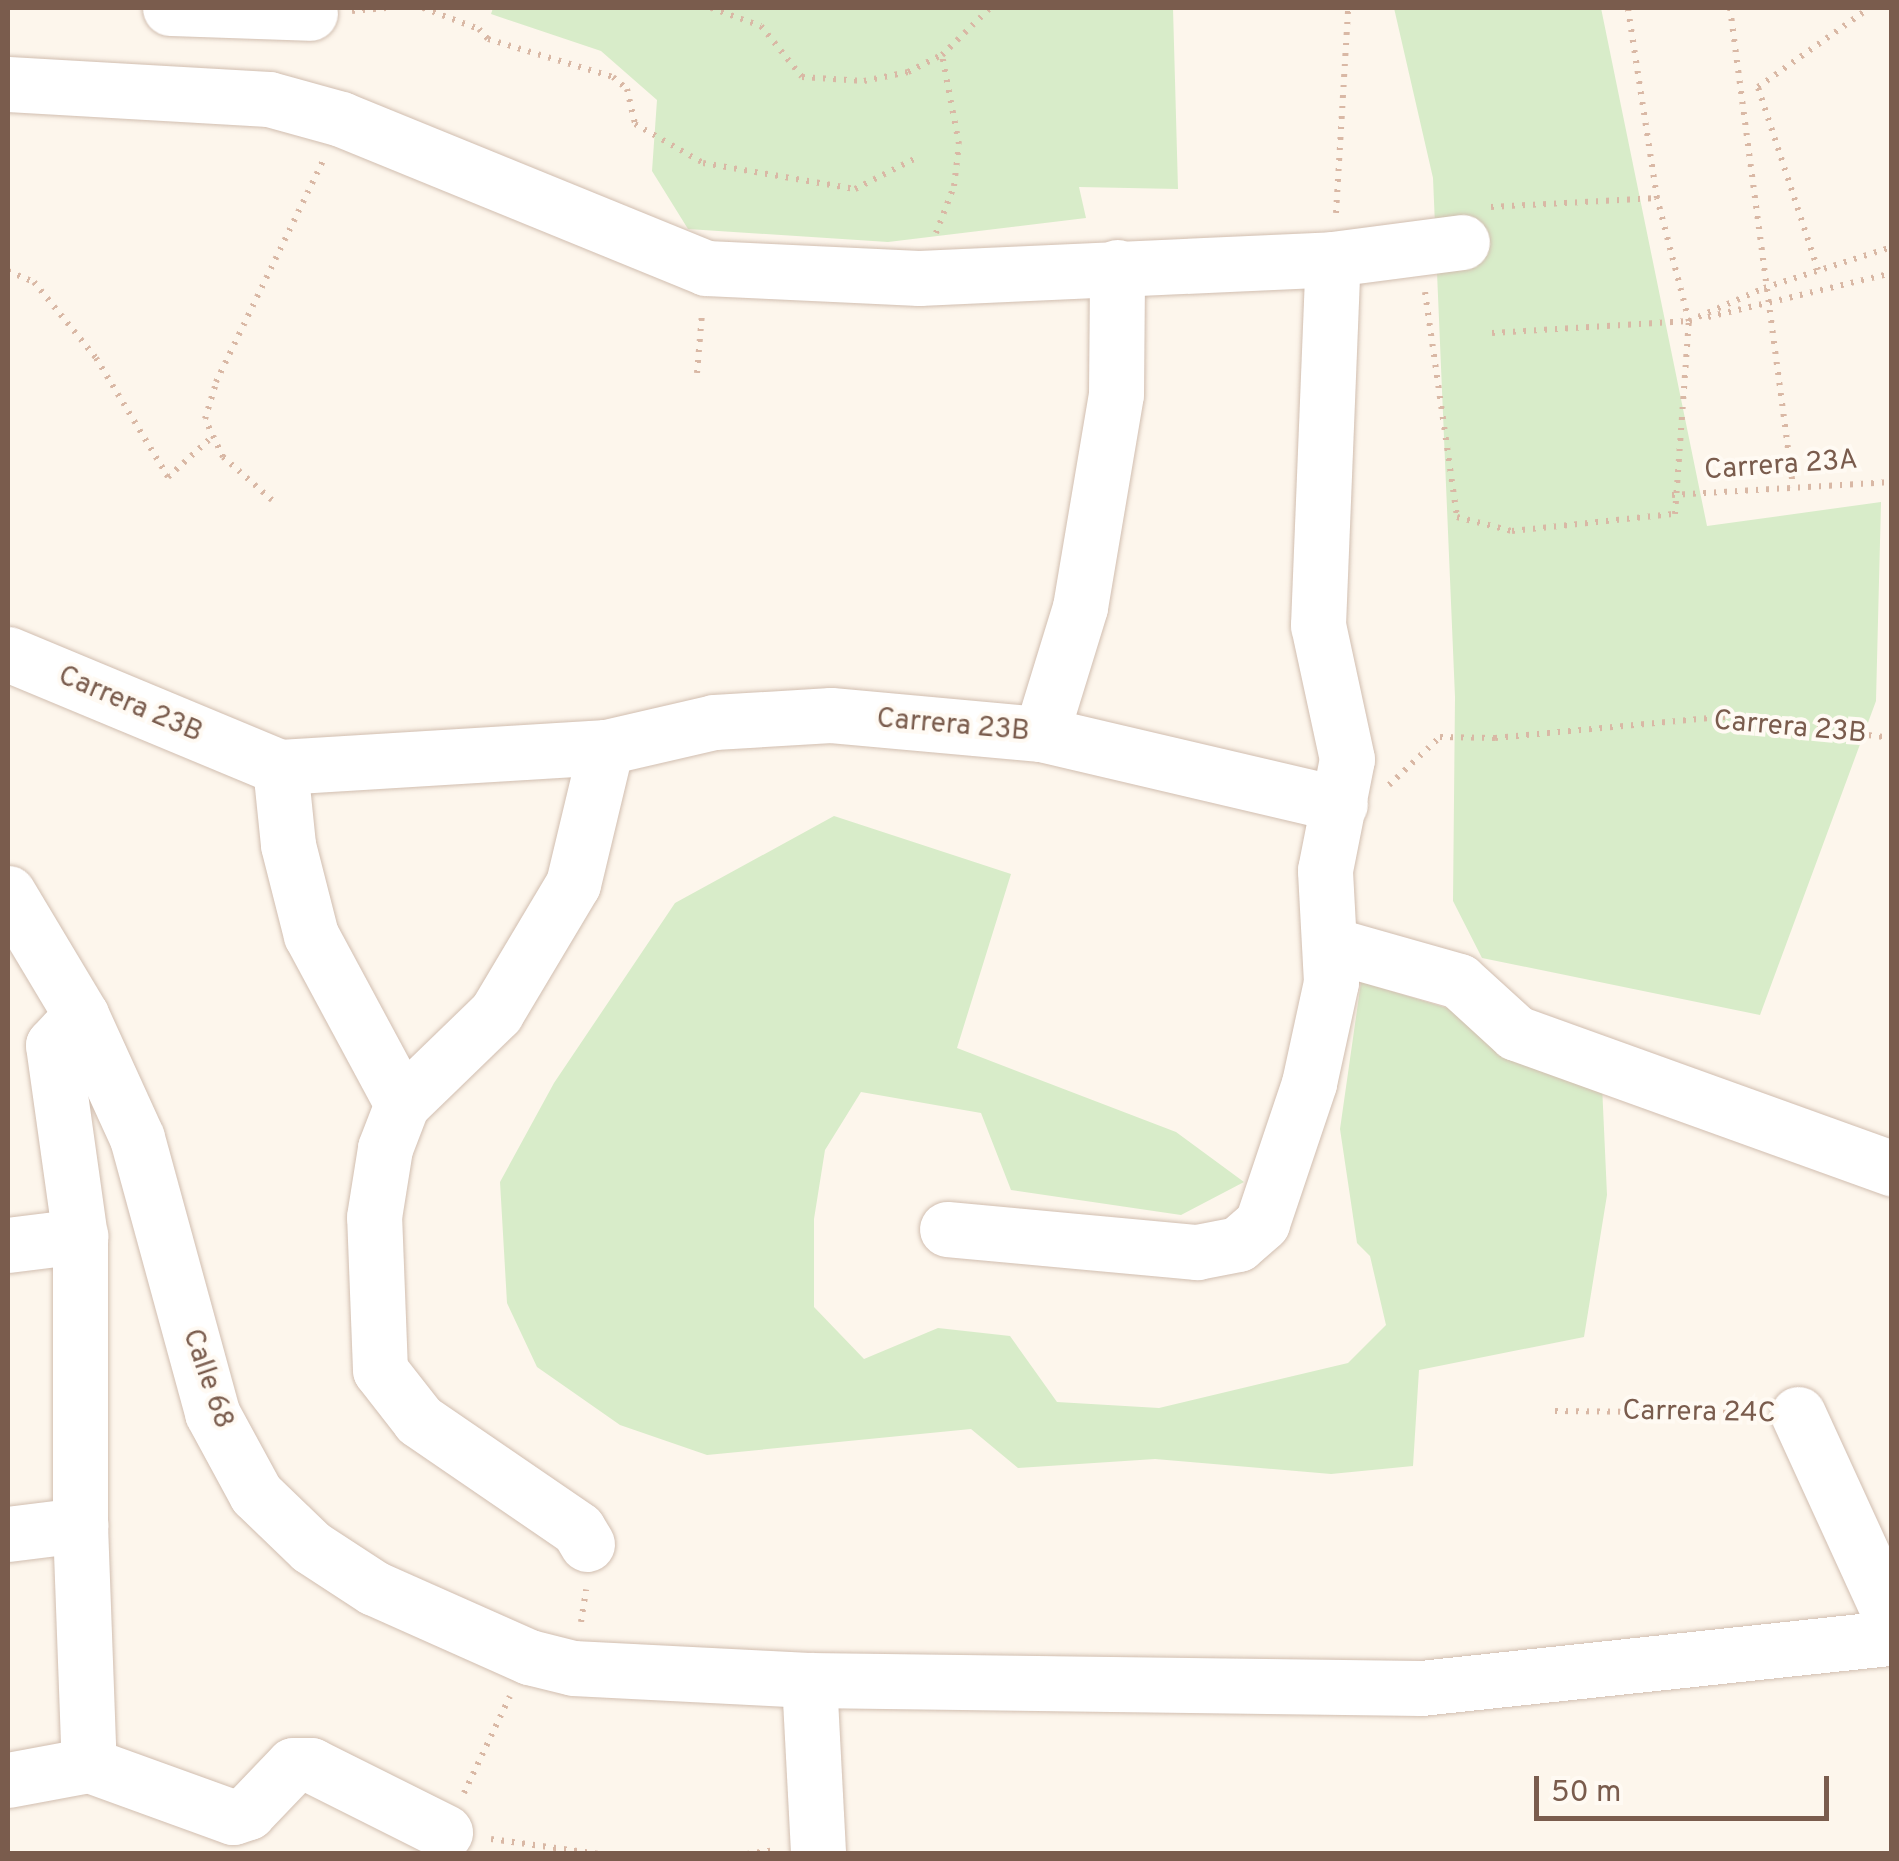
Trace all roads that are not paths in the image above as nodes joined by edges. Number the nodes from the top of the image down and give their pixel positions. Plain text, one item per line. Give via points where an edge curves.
1 (170, 8) edge
2 (310, 12) dead end
3 (8, 84) edge
4 (1455, 232) road end
5 (1334, 259) junction
6 (1117, 267) junction
7 (8, 654) edge
8 (1041, 734) junction
9 (606, 747) junction
10 (280, 767) junction
11 (1340, 804) junction
12 (8, 893) edge
13 (1332, 945) junction
14 (47, 1039) edge
15 (402, 1104) junction
16 (1892, 1168) edge
17 (947, 1229) dead end
18 (80, 1236) junction
19 (8, 1244) edge
20 (1798, 1414) road end
21 (80, 1525) junction
22 (8, 1534) edge
23 (588, 1544) road end
24 (1892, 1620) edge
25 (1892, 1638) edge
26 (810, 1680) junction
27 (90, 1765) junction
28 (8, 1780) edge
29 (445, 1832) road end
30 (818, 1854) edge

1 - 2 street
3 - 6 street via 270,99 342,119 706,268 918,278
4 - 5 street
5 - 6 street
5 - 11 street via 1318,625 1348,759
6 - 8 street via 1116,394 1080,607
7 - 10 street, Carrera 23B
8 - 9 street, Carrera 23B via 831,715 714,722
8 - 11 street, Carrera 23B
9 - 10 street, Carrera 23B
9 - 15 street via 573,884 496,1013
10 - 15 street via 288,845 312,935
11 - 13 street via 1325,870
12 - 14 street, Calle 68
13 - 16 street via 1459,981 1516,1033
13 - 17 street via 1324,1024 1291,1142 1262,1223 1238,1244 1197,1252
14 - 18 street, Calle 68
14 - 26 street, Calle 68 via 137,1138 212,1413 256,1494 311,1547 374,1588 551,1662
15 - 23 street via 385,1148 374,1217 380,1370 419,1420 578,1528
18 - 19 street
18 - 21 street, Calle 68
20 - 24 street, Carrera 24C
21 - 22 street
21 - 27 street, Calle 68
25 - 26 street via 1421,1688
26 - 30 street
27 - 28 street
27 - 29 street via 233,1817 248,1812 293,1765 311,1765

